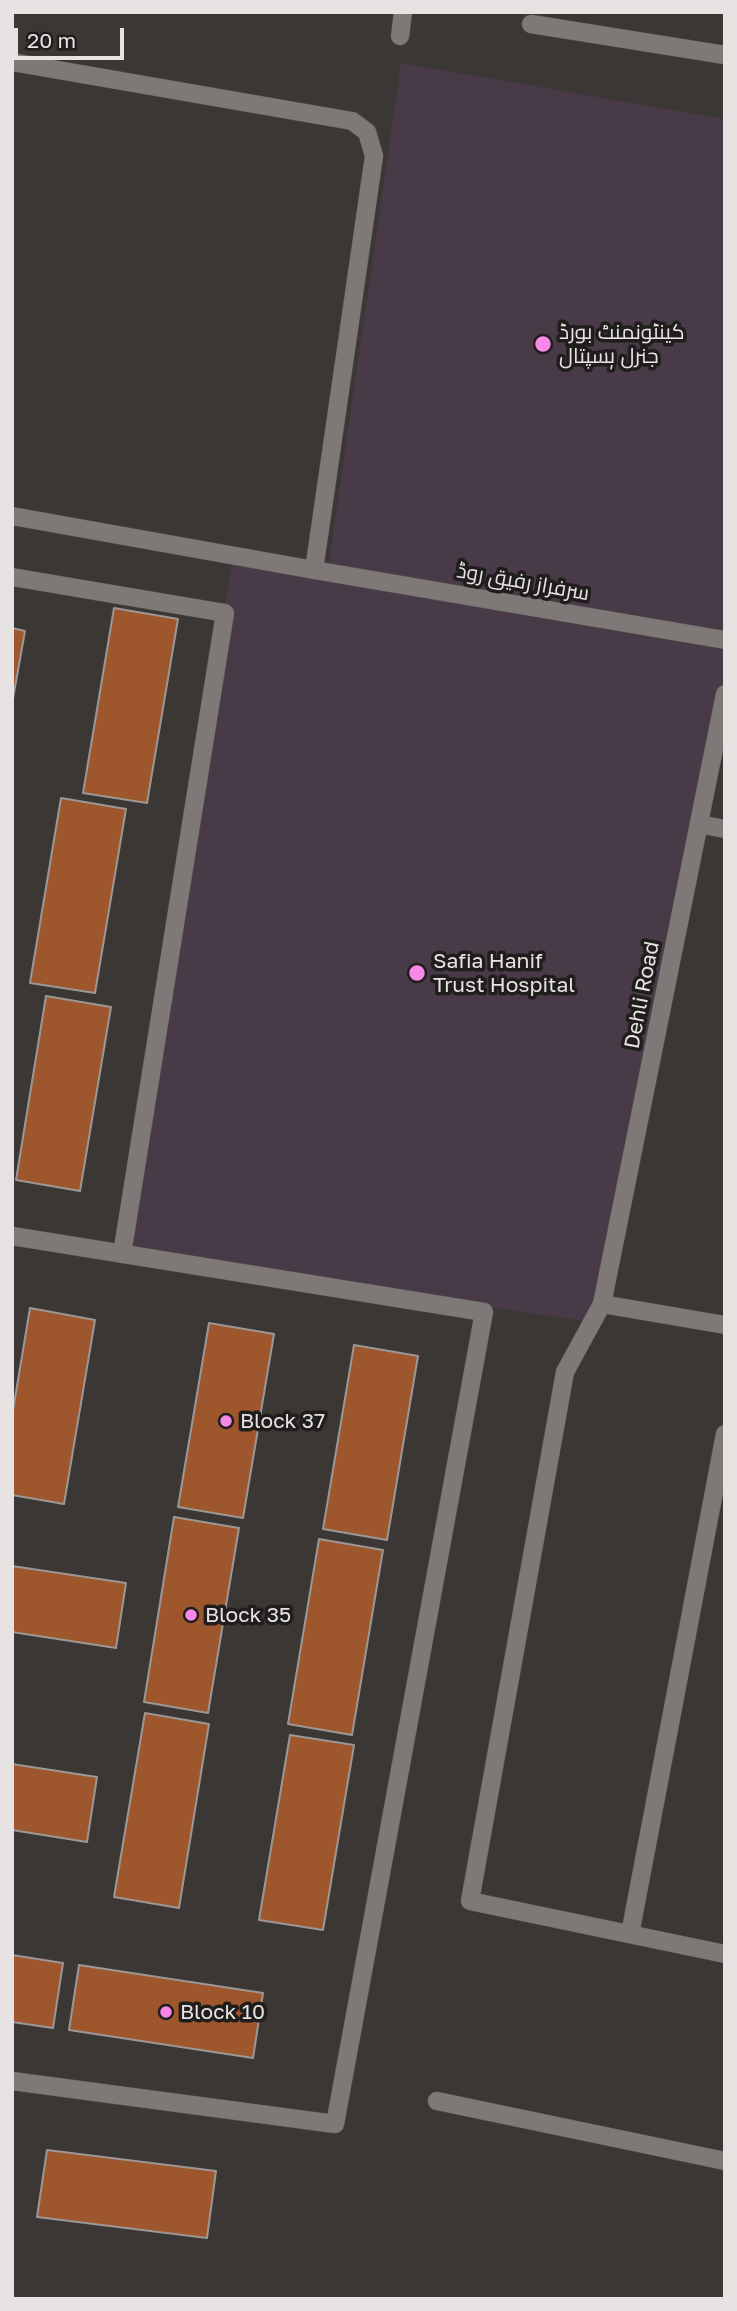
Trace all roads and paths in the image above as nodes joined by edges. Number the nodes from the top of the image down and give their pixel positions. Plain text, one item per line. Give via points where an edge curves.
1 (403, 12) edge
2 (531, 24) dead end
3 (400, 36) dead end
4 (725, 55) edge
5 (12, 62) edge
6 (12, 516) edge
7 (314, 570) junction
8 (12, 577) edge
9 (725, 640) edge
10 (725, 694) edge
11 (699, 824) junction
12 (725, 829) edge
13 (12, 1236) edge
14 (122, 1254) junction
15 (602, 1304) junction
16 (725, 1325) edge
17 (725, 1434) edge
18 (629, 1934) junction
19 (725, 1954) edge
20 (12, 2081) edge
21 (437, 2101) dead end
22 (725, 2161) edge

1 - 3 street
2 - 4 street
5 - 7 street via 352,121 367,132 374,156
6 - 7 street, سرفراز رفیق روڈ
7 - 9 street, سرفراز رفیق روڈ
8 - 14 street via 225,613
10 - 11 street, Dehli Road
11 - 12 street
11 - 15 street, Dehli Road
13 - 14 street
14 - 20 street via 484,1312 335,2124
15 - 16 street
15 - 18 street, Dehli Road via 565,1371 471,1902
17 - 18 street
18 - 19 street
21 - 22 street

